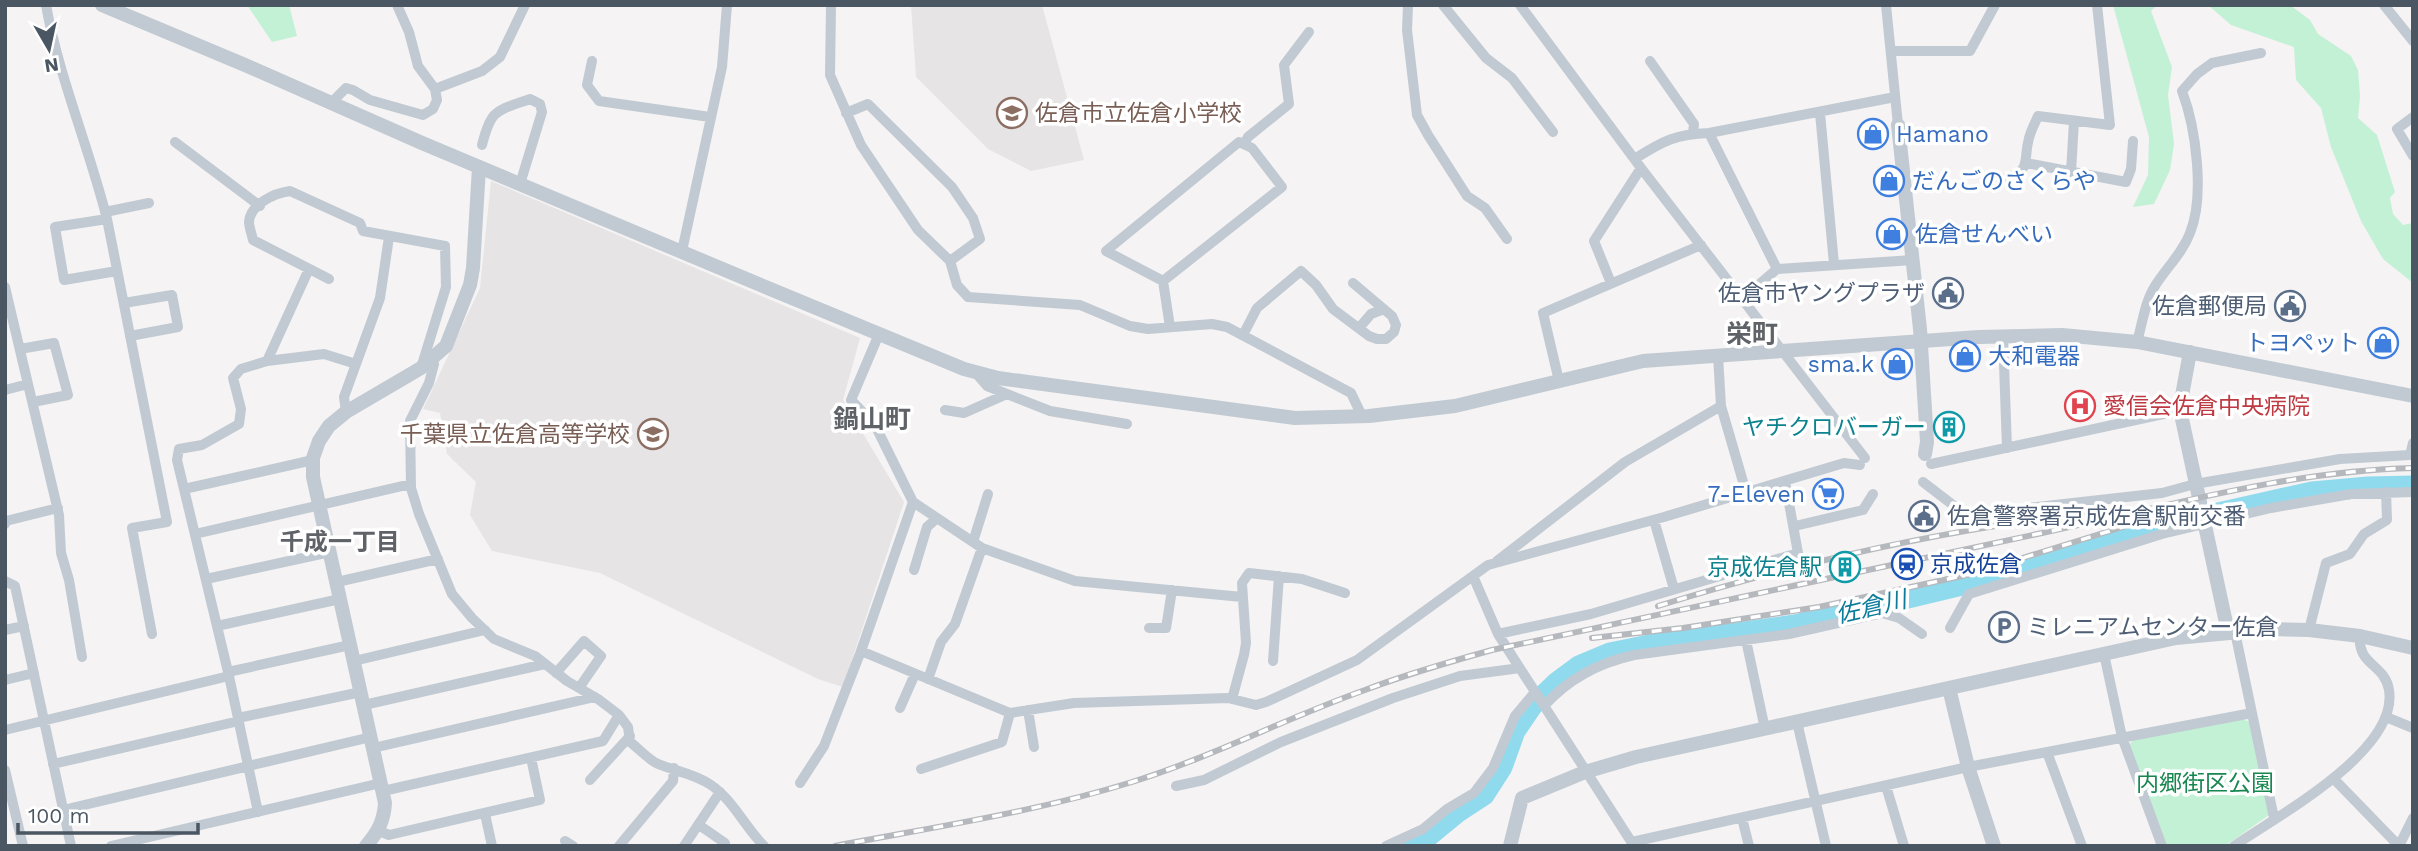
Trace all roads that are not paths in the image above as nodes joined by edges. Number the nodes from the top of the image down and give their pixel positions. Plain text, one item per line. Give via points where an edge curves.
1 (47, 5) edge
2 (102, 5) edge
3 (397, 5) edge
4 (525, 5) edge
5 (727, 5) edge
6 (831, 5) edge
7 (1408, 5) edge
8 (1443, 5) edge
9 (1520, 5) edge
10 (1886, 5) edge
11 (1995, 5) edge
12 (2098, 5) edge
13 (2384, 5) edge
14 (1309, 32) dead end
15 (2413, 41) edge
16 (1891, 51) junction
17 (2261, 53) dead end
18 (592, 61) dead end
19 (1650, 61) dead end
20 (435, 89) junction
21 (1895, 97) junction
22 (331, 103) junction
23 (846, 113) junction
24 (1819, 113) junction
25 (710, 117) junction
26 (2413, 117) edge
27 (2074, 121) junction
28 (1898, 125) joint
29 (1553, 132) dead end
30 (1693, 133) junction
31 (1709, 133) junction
32 (2133, 141) dead end
33 (175, 142) dead end
34 (482, 145) dead end
35 (1244, 145) junction
36 (2413, 156) edge
37 (1639, 163) junction
38 (2026, 163) junction
39 (479, 167) junction
40 (2071, 172) junction
41 (2000, 180) dead end
42 (520, 184) junction
43 (149, 203) dead end
44 (260, 206) junction
45 (106, 215) junction
46 (389, 237) junction
47 (1507, 239) dead end
48 (1701, 245) junction
49 (682, 251) junction
50 (1913, 260) junction
51 (950, 261) junction
52 (1834, 264) junction
53 (309, 269) junction
54 (1777, 269) junction
55 (117, 271) junction
56 (329, 279) dead end
57 (1163, 281) junction
58 (1353, 283) dead end
59 (1611, 283) junction
60 (5, 287) edge
61 (1742, 299) junction
62 (124, 303) junction
63 (1384, 309) junction
64 (1170, 327) junction
65 (1359, 328) junction
66 (879, 334) junction
67 (1242, 335) junction
68 (130, 336) junction
69 (2003, 336) junction
70 (1921, 341) junction
71 (2137, 342) junction
72 (20, 349) junction
73 (1783, 351) junction
74 (2190, 352) junction
75 (1718, 356) junction
76 (267, 361) junction
77 (356, 364) junction
78 (425, 365) junction
79 (974, 372) junction
80 (1559, 381) junction
81 (28, 384) junction
82 (5, 390) edge
83 (1007, 394) junction
84 (2413, 396) edge
85 (33, 402) junction
86 (1721, 406) junction
87 (945, 410) dead end
88 (2182, 410) junction
89 (346, 412) junction
90 (1362, 416) junction
91 (1128, 424) dead end
92 (2413, 443) edge
93 (2007, 448) junction
94 (1928, 459) joint
95 (313, 460) junction
96 (1785, 481) junction
97 (1923, 482) dead end
98 (411, 484) junction
99 (2195, 484) junction
100 (184, 489) junction
101 (1746, 492) junction
102 (2386, 492) junction
103 (2413, 492) edge
104 (988, 494) dead end
105 (1873, 494) dead end
106 (913, 502) junction
107 (320, 505) junction
108 (58, 508) junction
109 (937, 518) junction
110 (1654, 520) junction
111 (5, 524) edge
112 (2206, 524) junction
113 (1795, 526) junction
114 (195, 534) junction
115 (977, 545) junction
116 (330, 552) junction
117 (438, 559) junction
118 (1493, 564) junction
119 (914, 570) dead end
120 (1279, 576) junction
121 (1473, 576) junction
122 (6, 578) edge
123 (206, 579) junction
124 (337, 582) junction
125 (1674, 589) junction
126 (1172, 590) junction
127 (1345, 593) dead end
128 (1242, 597) junction
129 (340, 599) junction
130 (24, 626) junction
131 (217, 626) junction
132 (1149, 628) dead end
133 (1950, 628) dead end
134 (5, 630) edge
135 (485, 630) junction
136 (2309, 630) junction
137 (2231, 632) junction
138 (152, 634) dead end
139 (1498, 634) junction
140 (1922, 634) dead end
141 (2360, 636) junction
142 (1746, 640) junction
143 (350, 645) junction
144 (2413, 648) edge
145 (861, 652) junction
146 (2104, 654) junction
147 (82, 657) dead end
148 (354, 661) junction
149 (1273, 661) dead end
150 (545, 664) junction
151 (1520, 668) junction
152 (34, 673) junction
153 (556, 673) junction
154 (229, 674) junction
155 (915, 674) junction
156 (928, 679) junction
157 (5, 680) edge
158 (579, 688) junction
159 (1949, 688) junction
160 (1535, 692) junction
161 (595, 697) junction
162 (362, 698) junction
163 (1232, 699) junction
164 (1544, 706) junction
165 (900, 708) dead end
166 (1028, 710) junction
167 (1010, 713) junction
168 (2252, 713) junction
169 (619, 715) junction
170 (2386, 717) junction
171 (238, 719) junction
172 (44, 720) junction
173 (1797, 722) junction
174 (2413, 727) edge
175 (1765, 729) junction
176 (5, 730) edge
177 (629, 736) junction
178 (2122, 737) junction
179 (372, 742) junction
180 (1034, 747) dead end
181 (2047, 751) junction
182 (531, 758) junction
183 (53, 764) junction
184 (248, 766) junction
185 (1968, 767) junction
186 (674, 768) junction
187 (921, 769) dead end
188 (5, 770) edge
189 (1585, 772) junction
190 (2333, 778) junction
191 (590, 780) dead end
192 (800, 783) dead end
193 (1176, 786) dead end
194 (1886, 786) junction
195 (382, 787) junction
196 (720, 792) junction
197 (1815, 802) junction
198 (63, 810) junction
199 (258, 812) junction
200 (485, 814) junction
201 (1742, 818) junction
202 (2274, 818) junction
203 (2413, 818) edge
204 (699, 825) junction
205 (379, 831) junction
206 (725, 843) dead end
207 (1633, 844) edge
208 (23, 846) edge
209 (71, 846) edge
210 (111, 846) edge
211 (366, 846) edge
212 (492, 846) edge
213 (619, 846) edge
214 (684, 846) edge
215 (764, 846) edge
216 (1386, 846) edge
217 (1510, 846) edge
218 (1749, 846) edge
219 (1826, 846) edge
220 (1904, 846) edge
221 (1994, 846) edge
222 (2082, 846) edge
223 (2162, 846) edge
224 (2234, 846) edge
225 (2399, 846) edge

1 - 45 street via 65,86
2 - 22 street
3 - 20 street via 418,66
4 - 20 street via 500,57 482,71
5 - 25 street via 722,67
6 - 23 street via 830,75
7 - 47 street via 1418,115 1467,196 1485,208
8 - 29 street via 1486,58 1512,78
9 - 37 street
10 - 16 street
11 - 16 street via 1970,51
12 - 27 street via 2110,125
13 - 15 street
14 - 35 street via 1284,65 1289,104
16 - 21 street
17 - 71 street via 2212,64 2182,91 2192,120 2198,188 2194,219 2180,254 2153,288
18 - 25 street via 587,85 599,101
19 - 30 street via 1694,124
20 - 22 street via 433,108 423,115 346,88
21 - 24 street
21 - 28 street
22 - 39 street
23 - 51 street via 861,145 918,230
23 - 51 street via 868,104 952,187 973,218 979,239
24 - 31 street
24 - 52 street
25 - 49 street
26 - 36 street via 2397,129
27 - 38 street via 2038,116 2028,140
27 - 40 street
28 - 50 street
30 - 31 street
30 - 37 street via 1666,139
31 - 54 street
32 - 40 street via 2126,183
33 - 44 street
34 - 42 street via 496,111 530,99 540,104 542,112
35 - 57 street via 1252,148 1282,187
35 - 57 street via 1239,142 1106,251
37 - 48 street
37 - 59 street via 1594,241
38 - 40 street
38 - 41 street via 2013,176
39 - 42 street
39 - 78 street via 470,285 446,346
42 - 49 street
43 - 45 street
44 - 46 street via 290,191 360,223 363,231
44 - 53 street via 249,221 253,240
45 - 55 street
45 - 55 street via 55,227 64,280
46 - 77 street via 380,298
46 - 78 street via 445,246 446,287
48 - 59 street
48 - 61 street
49 - 66 street
50 - 52 street
50 - 70 street
51 - 64 street via 957,285 968,297 1080,305 1130,326
52 - 54 street
53 - 56 street
53 - 76 street
54 - 61 street
55 - 62 street
57 - 64 street
58 - 63 street
59 - 80 street via 1543,313
60 - 72 street
61 - 73 street
62 - 68 street
62 - 68 street via 172,295 178,327
63 - 65 street via 1371,314
63 - 65 street via 1396,325 1386,339
64 - 67 street via 1212,324
65 - 67 street via 1333,309 1301,271 1257,308
66 - 79 street
66 - 106 street via 850,400 875,425
67 - 90 street via 1351,393
68 - 138 street via 167,522 132,528
69 - 70 street
69 - 71 street via 2062,335
69 - 93 street
70 - 73 street
70 - 94 street
71 - 74 street
72 - 81 street
72 - 85 street via 54,343 68,395
73 - 75 street
73 - 96 street via 1862,462
74 - 84 street
74 - 88 street
75 - 80 street via 1643,361
75 - 86 street
76 - 77 street via 324,354
76 - 100 street via 241,369 233,378 242,409 239,424 202,445 179,449
77 - 89 street via 344,397
78 - 89 street
78 - 98 street via 434,363 410,421
79 - 83 street via 987,386
79 - 90 street via 1295,418
80 - 90 street via 1455,406
81 - 82 street
81 - 85 street
83 - 87 street via 964,413
83 - 91 street via 1050,411
85 - 108 street
86 - 101 street
86 - 118 street via 1625,462
88 - 93 street
88 - 99 street
89 - 95 street via 318,441
92 - 99 street via 2410,455 2340,459
93 - 94 street
95 - 100 street
95 - 107 street
96 - 101 street
96 - 113 street
97 - 99 street via 1966,515 2162,493
98 - 107 street
98 - 117 street
99 - 112 street
100 - 114 street
101 - 110 street
102 - 103 street
102 - 112 street via 2320,499
102 - 136 street via 2387,520 2364,534 2350,554 2326,563
104 - 115 street
105 - 113 street via 1863,510
106 - 109 street
106 - 145 street
107 - 114 street
107 - 116 street
108 - 111 street
108 - 147 street via 61,553
109 - 115 street
109 - 119 street via 927,527
110 - 118 street
110 - 125 street
112 - 133 street via 1969,594
112 - 137 street
113 - 125 street via 1798,553
114 - 123 street
115 - 126 street via 1075,581
115 - 156 street via 955,624 941,642
116 - 123 street
116 - 124 street
117 - 124 street
117 - 135 street via 452,594
118 - 121 street
120 - 127 street
120 - 128 street via 1249,573 1242,583
120 - 149 street
121 - 139 street
121 - 163 street via 1357,660 1266,702 1256,705
122 - 130 street via 15,586
123 - 131 street
124 - 129 street
125 - 139 street via 1591,614
126 - 128 street
126 - 132 street via 1166,628
128 - 163 street via 1246,643
129 - 131 street
129 - 143 street
130 - 134 street
130 - 152 street
131 - 154 street
135 - 148 street
135 - 150 street
136 - 137 street
136 - 141 street
137 - 146 street
137 - 168 street
139 - 151 street
140 - 142 street via 1882,613
141 - 144 street
141 - 170 street via 2362,655 2389,690
142 - 164 street via 1615,659 1573,679
142 - 175 street
143 - 148 street
143 - 154 street
145 - 155 street
145 - 192 street via 824,746
146 - 159 street
146 - 178 street
148 - 162 street
150 - 153 street
150 - 162 street
151 - 160 street
151 - 193 street via 1460,676 1393,698 1204,780
152 - 157 street
152 - 172 street
153 - 158 street
153 - 158 street via 584,641 601,656
154 - 171 street
154 - 172 street
155 - 156 street
155 - 165 street
156 - 167 street
158 - 161 street
159 - 173 street
159 - 185 street
160 - 164 street
160 - 216 street via 1515,716 1493,768 1474,793 1423,829
161 - 169 street
161 - 179 street
162 - 171 street
162 - 179 street
163 - 166 street via 1074,703
164 - 189 street
166 - 167 street
166 - 180 street
167 - 187 street via 1002,742
168 - 178 street
168 - 202 street
169 - 177 street
169 - 182 street via 603,741
170 - 174 street
170 - 190 street via 2360,756
171 - 183 street
171 - 184 street
172 - 176 street
172 - 183 street
173 - 175 street
173 - 197 street
175 - 189 street
177 - 186 street via 654,762
177 - 191 street
178 - 181 street
178 - 223 street
179 - 184 street
179 - 195 street
181 - 185 street
181 - 222 street
182 - 195 street
182 - 200 street via 540,800
183 - 198 street
184 - 198 street
184 - 199 street
185 - 194 street
185 - 221 street
186 - 196 street
186 - 213 street via 673,781
188 - 208 street
189 - 207 street
189 - 217 street via 1522,799
190 - 202 street
190 - 225 street
194 - 197 street
194 - 220 street
195 - 199 street
195 - 205 street via 385,803
196 - 204 street
196 - 215 street
197 - 201 street
197 - 219 street
198 - 209 street
199 - 210 street
200 - 205 street via 389,835
200 - 212 street
201 - 207 street
201 - 218 street
202 - 224 street
203 - 225 street
204 - 206 street
204 - 214 street
205 - 211 street

